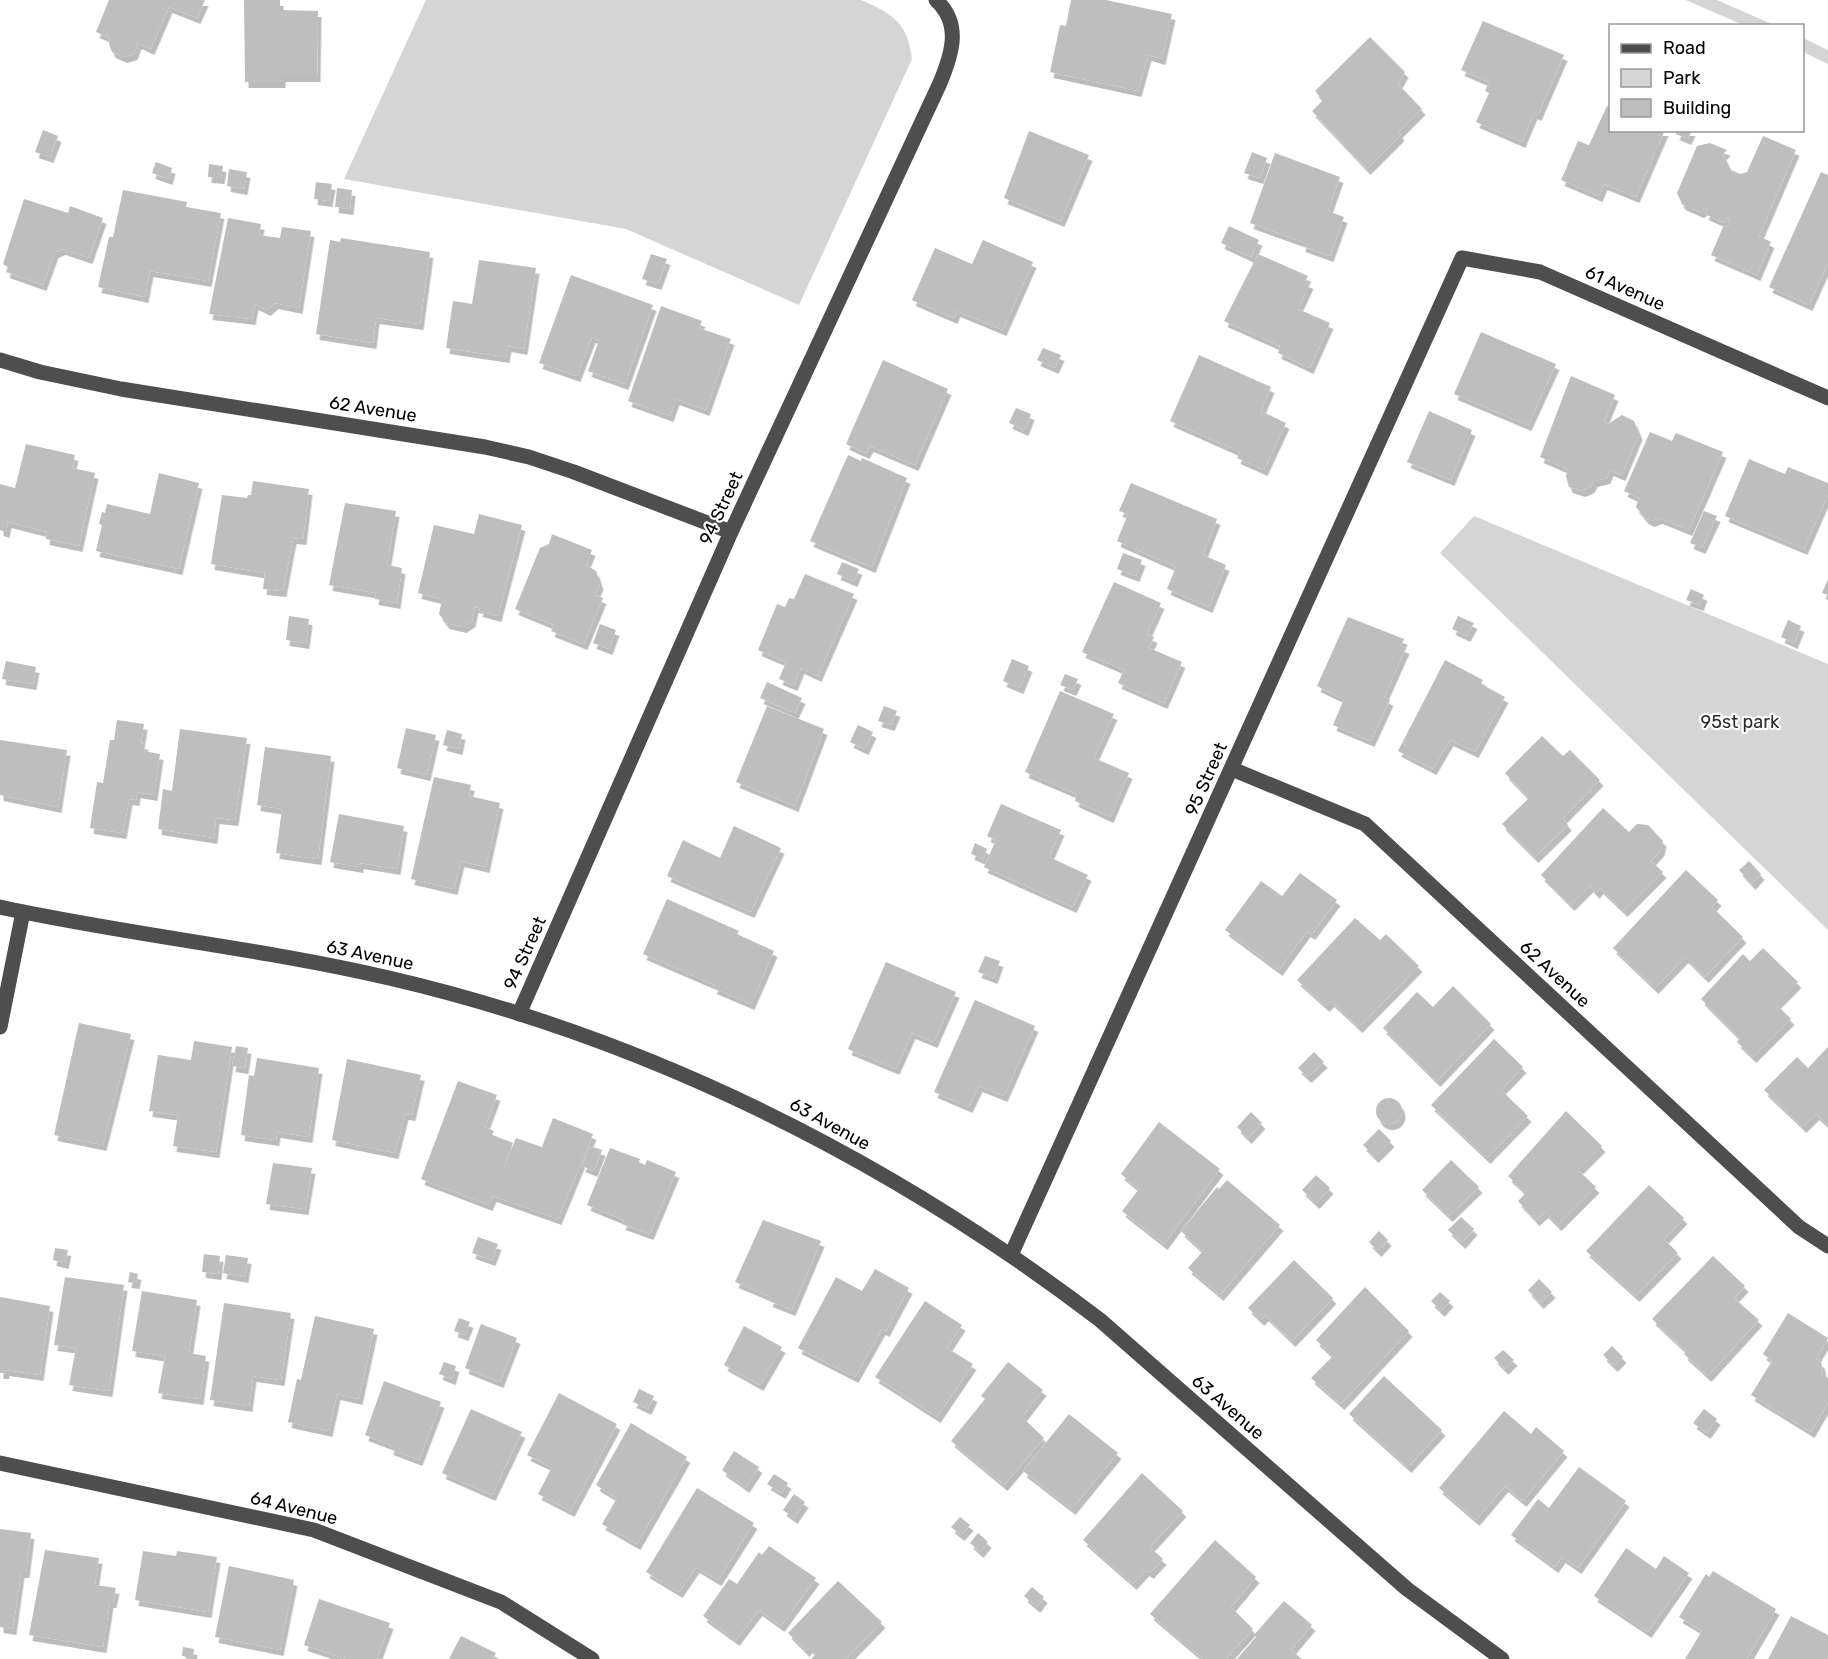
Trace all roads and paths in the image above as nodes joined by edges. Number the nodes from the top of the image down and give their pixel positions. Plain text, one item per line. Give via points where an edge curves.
1 (936, 0) edge
2 (1435, 319) joint
3 (0, 360) edge
4 (1828, 398) edge
5 (730, 532) junction
6 (1232, 769) junction
7 (0, 907) edge
8 (22, 912) junction
9 (519, 1014) junction
10 (0, 1027) edge
11 (1828, 1246) edge
12 (1011, 1255) junction
13 (0, 1463) edge
14 (592, 1659) edge
15 (1502, 1659) edge

1 - 5 street, 94 Street via 951,18 953,36 940,83
2 - 4 street, 61 Avenue via 1462,258 1540,272
2 - 6 street, 95 Street
3 - 5 street, 62 Avenue via 122,389 518,454
5 - 9 street, 94 Street
6 - 11 street, 62 Avenue via 1365,824 1799,1227
6 - 12 street, 95 Street
7 - 8 street, 63 Avenue
8 - 9 street, 63 Avenue via 388,978
8 - 10 street
9 - 12 street, 63 Avenue via 652,1061 760,1108 814,1136
12 - 15 street, 63 Avenue via 1100,1320 1407,1589
13 - 14 street, 64 Avenue via 314,1530 501,1602

